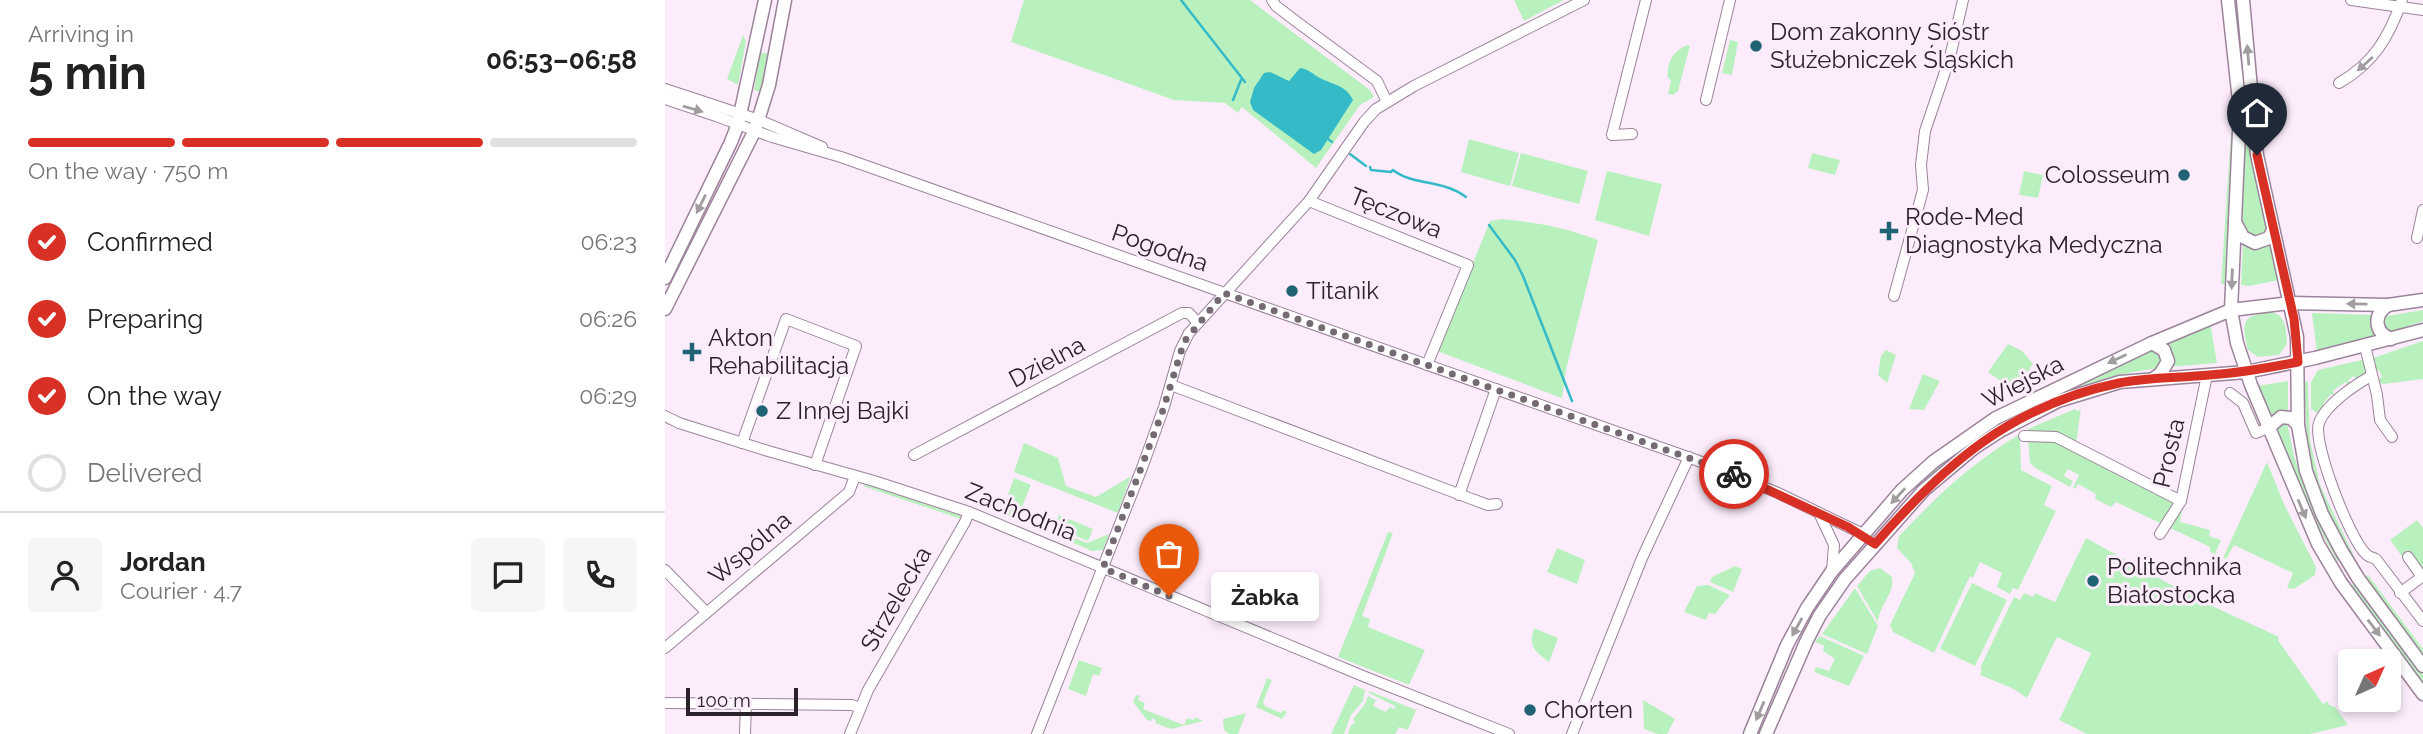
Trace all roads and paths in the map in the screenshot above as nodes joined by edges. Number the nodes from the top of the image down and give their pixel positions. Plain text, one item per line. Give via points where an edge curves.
1 (765, 0) edge
2 (785, 0) edge
3 (1272, 0) edge
4 (1584, 0) edge
5 (1646, 0) edge
6 (1730, 0) edge
7 (1963, 0) edge
8 (2228, 0) edge
9 (2243, 0) edge
10 (2351, 0) edge
11 (2364, 1) edge
12 (2401, 4) edge
13 (2423, 10) edge
14 (755, 40) junction
15 (776, 46) junction
16 (2339, 83) dead end
17 (665, 89) edge
18 (746, 91) junction
19 (665, 99) edge
20 (1706, 100) dead end
21 (1387, 102) junction
22 (722, 112) junction
23 (740, 119) junction
24 (757, 125) junction
25 (1632, 134) dead end
26 (731, 142) junction
27 (1309, 201) junction
28 (2423, 210) edge
29 (2235, 222) junction
30 (2273, 230) junction
31 (2417, 238) dead end
32 (665, 278) edge
33 (1224, 293) junction
34 (1894, 296) dead end
35 (2423, 300) edge
36 (2290, 303) junction
37 (2388, 305) junction
38 (665, 309) edge
39 (2231, 310) junction
40 (1198, 323) junction
41 (2423, 330) edge
42 (2391, 339) junction
43 (2151, 343) junction
44 (2365, 346) junction
45 (2298, 362) junction
46 (1427, 365) junction
47 (2246, 372) junction
48 (2207, 375) junction
49 (2371, 376) junction
50 (2153, 379) junction
51 (1171, 385) junction
52 (1496, 389) junction
53 (2230, 393) dead end
54 (665, 416) edge
55 (2298, 425) junction
56 (2268, 428) junction
57 (2024, 436) dead end
58 (2392, 437) dead end
59 (742, 443) junction
60 (914, 455) dead end
61 (1689, 457) junction
62 (815, 466) junction
63 (855, 476) junction
64 (1459, 495) junction
65 (2181, 501) junction
66 (1497, 504) dead end
67 (969, 512) junction
68 (1819, 513) junction
69 (1863, 534) junction
70 (2160, 534) dead end
71 (1875, 544) junction
72 (2366, 555) junction
73 (2408, 557) dead end
74 (2326, 558) junction
75 (2349, 564) junction
76 (1103, 568) junction
77 (665, 570) edge
78 (1832, 571) junction
79 (2423, 576) edge
80 (2400, 593) junction
81 (706, 612) junction
82 (2423, 621) edge
83 (665, 648) edge
84 (2423, 666) edge
85 (2423, 694) edge
86 (665, 703) edge
87 (746, 703) junction
88 (860, 708) junction
89 (745, 734) edge
90 (850, 734) edge
91 (1037, 734) edge
92 (1509, 734) edge
93 (1572, 734) edge
94 (1750, 734) edge
95 (1766, 734) edge

1 - 14 main road
2 - 15 main road
3 - 21 street via 1377,81
4 - 21 street
5 - 25 street via 1612,135
6 - 20 street
7 - 34 street via 1925,131 1924,185
8 - 29 main road via 2239,110
30 -> 9 main road via 2257,155
10 - 11 street
11 - 12 street
12 - 13 street
12 -> 16 street via 2385,41 2360,69
14 - 15 main road via 765,50
14 - 18 main road
15 - 24 main road
17 - 22 street
18 - 22 street
18 - 23 main road
19 -> 22 street
21 - 27 street via 1364,122
22 - 23 street, Pogodna
22 - 26 street
23 - 24 street, Pogodna
23 - 26 main road
24 - 33 street, Pogodna
24 - 38 main road
26 -> 32 main road
27 - 33 street
27 - 46 street, Tęczowa via 1468,265
28 - 31 street
29 - 30 main road via 2243,237 2255,243 2269,238
29 -> 39 main road
30 - 36 main road
33 - 40 street
33 - 46 street, Pogodna
35 - 37 main road, Wiejska
37 -> 36 main road, Wiejska
36 - 39 main road, Wiejska
36 - 45 main road
37 - 42 main road via 2377,323 2381,334
39 - 43 main road, Wiejska
39 - 47 main road
40 - 51 street via 1184,342
40 - 60 street, Dzielna via 1189,313 1182,313
41 - 42 main road, Wiejska
42 - 44 main road, Wiejska
43 - 50 main road via 2164,350 2168,360
43 -> 69 main road, Wiejska via 2019,406 1968,436 1902,490
44 - 45 main road, Wiejska
44 - 49 street
45 - 47 main road, Wiejska
45 - 55 main road
46 - 52 street, Pogodna
47 - 48 main road, Wiejska
47 - 56 main road
48 - 50 main road, Wiejska
48 - 65 street, Prosta
49 - 58 street via 2380,420
49 - 72 street via 2339,398 2318,425 2339,508
50 - 71 main road, Wiejska via 2088,391 2000,431 1939,475
51 - 64 street
51 - 76 street
52 - 61 street, Pogodna
52 - 64 street
53 - 56 street via 2243,403 2256,433
54 - 59 street, Zachodnia
55 - 56 main road via 2286,417 2276,419
55 - 75 main road via 2313,492
56 -> 74 main road
57 - 65 street via 2056,437
59 - 62 street, Zachodnia
59 - 62 street via 786,319 856,346
61 - 68 street, Pogodna
61 - 93 street
62 - 63 street, Zachodnia
63 - 67 street, Zachodnia
63 - 81 street, Wspólna via 849,492
64 - 66 street
65 - 70 street, Prosta
67 - 76 street, Zachodnia
67 - 88 street, Strzelecka
68 - 69 street, Pogodna
68 - 78 street via 1833,540
69 - 71 main road
69 - 78 main road, Wiejska
71 - 95 main road, Wiejska via 1820,615
72 - 75 street
72 - 80 street via 2376,559
73 - 79 street
74 - 75 main road via 2339,566
74 -> 85 main road
75 - 84 main road
76 - 91 street
76 - 92 street, Zachodnia
77 - 81 street
78 -> 94 main road, Wiejska via 1787,645
79 - 80 street
80 - 82 street
81 - 83 street, Wspólna
86 - 87 street
87 - 88 street
87 - 89 street
88 - 90 street, Strzelecka

